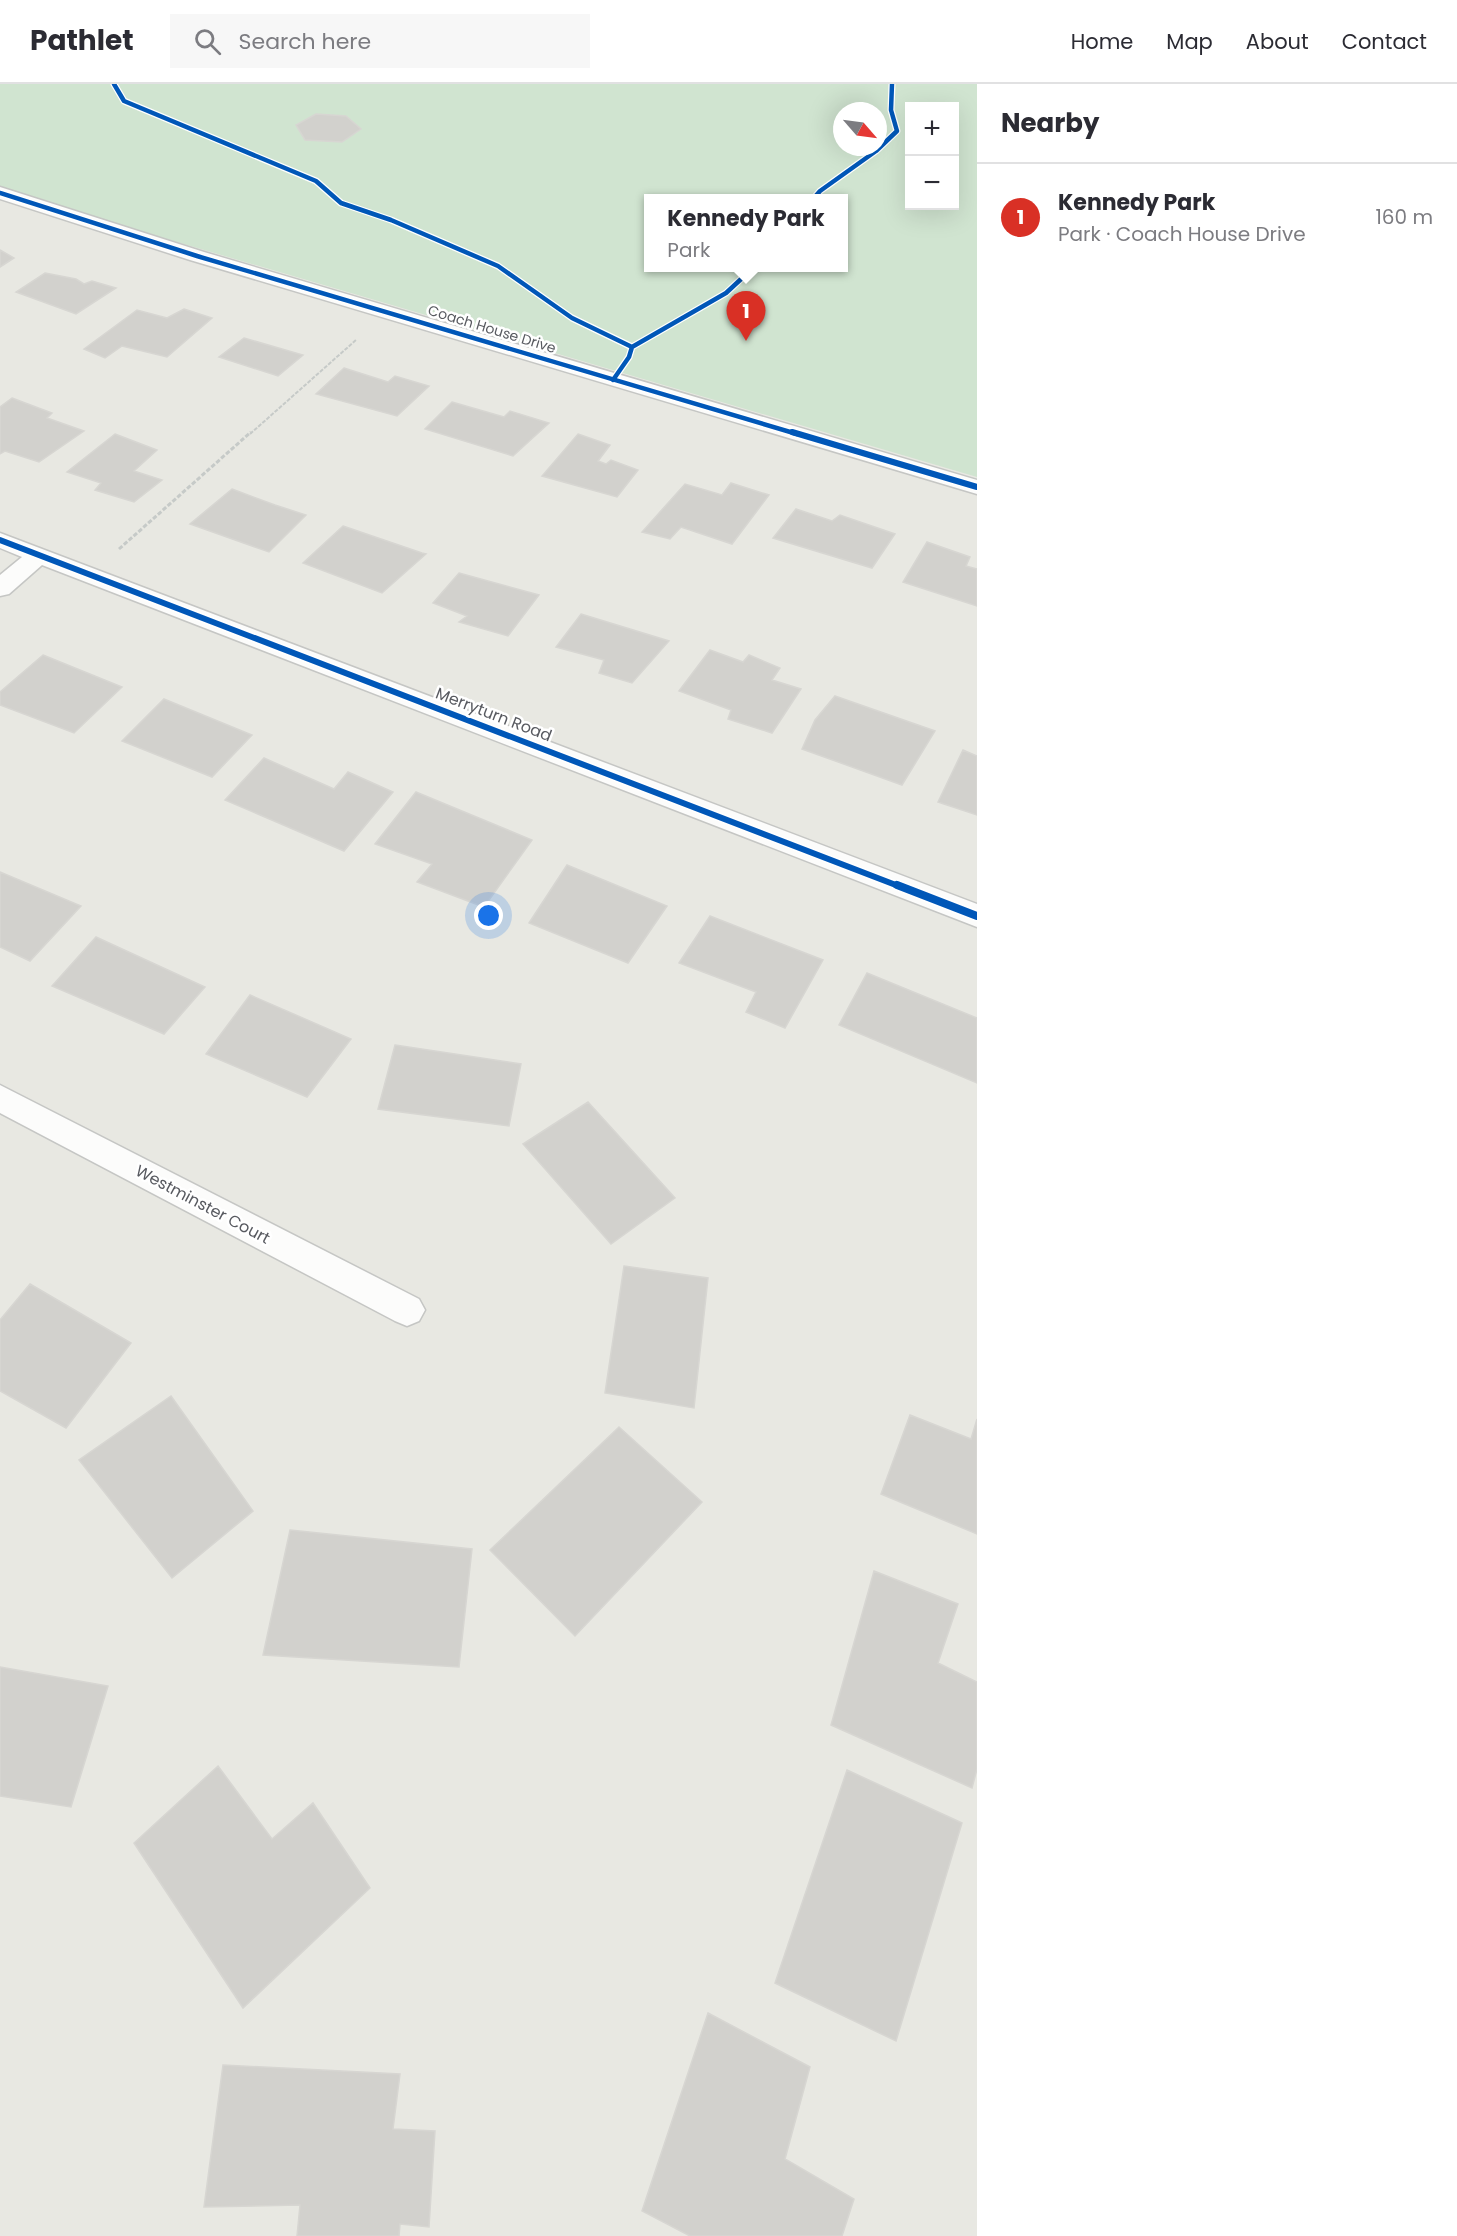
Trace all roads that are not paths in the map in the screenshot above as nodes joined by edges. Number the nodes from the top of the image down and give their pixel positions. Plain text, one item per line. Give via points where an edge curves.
1 (0, 193) edge
2 (977, 487) edge
3 (0, 540) edge
4 (39, 555) junction
5 (0, 588) edge
6 (977, 916) edge
7 (0, 1098) edge
8 (407, 1310) dead end

1 - 2 street, Coach House Drive via 196,256
3 - 4 street, Merryturn Road
4 - 5 street
4 - 6 street, Merryturn Road
7 - 8 street, Westminster Court

